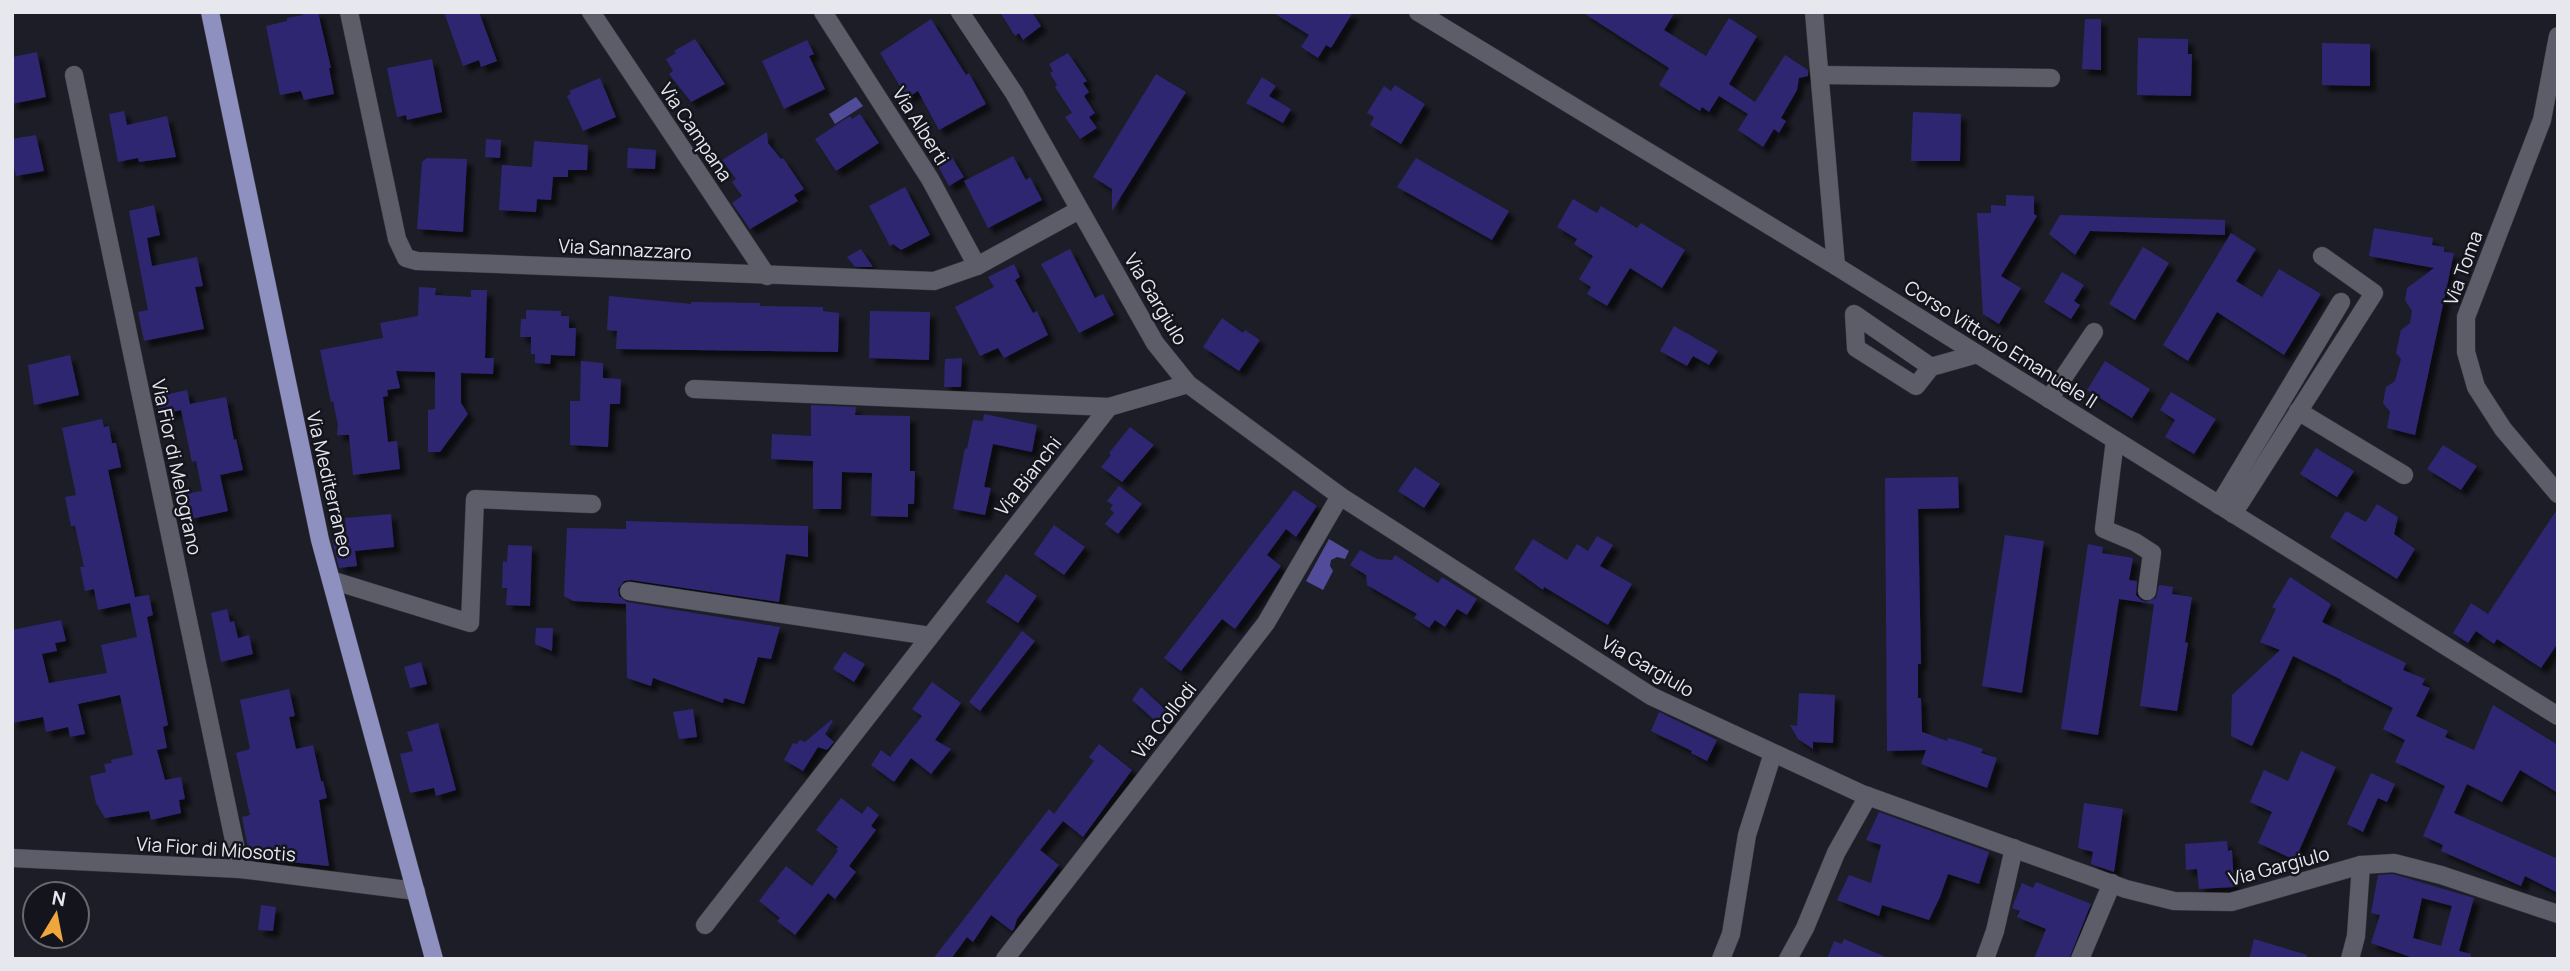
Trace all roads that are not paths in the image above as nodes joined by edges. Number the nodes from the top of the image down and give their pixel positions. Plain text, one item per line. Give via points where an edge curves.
1 (210, 12) edge
2 (349, 12) edge
3 (591, 12) edge
4 (823, 12) edge
5 (960, 12) edge
6 (1418, 12) edge
7 (1814, 12) edge
8 (2558, 36) edge
9 (74, 75) dead end
10 (1821, 75) junction
11 (2051, 78) dead end
12 (1079, 210) junction
13 (2322, 256) dead end
14 (977, 266) junction
15 (1836, 266) junction
16 (767, 276) junction
17 (2341, 302) dead end
18 (2094, 332) dead end
19 (1978, 354) junction
20 (1931, 367) junction
21 (1188, 384) junction
22 (694, 389) dead end
23 (2049, 399) junction
24 (1109, 407) junction
25 (2298, 411) junction
26 (2115, 440) junction
27 (2404, 475) dead end
28 (2558, 494) edge
29 (1340, 496) junction
30 (592, 504) dead end
31 (2226, 509) junction
32 (331, 580) junction
33 (629, 591) dead end
34 (2147, 592) dead end
35 (930, 636) junction
36 (2558, 716) edge
37 (1773, 753) junction
38 (1868, 796) junction
39 (2014, 848) junction
40 (12, 858) edge
41 (2361, 865) junction
42 (240, 869) junction
43 (2112, 883) junction
44 (416, 891) junction
45 (2558, 914) edge
46 (705, 925) dead end
47 (434, 959) edge
48 (1005, 959) edge
49 (1721, 959) edge
50 (1788, 959) edge
51 (1985, 959) edge
52 (2080, 959) edge
53 (2350, 959) edge

1 - 32 main road, Via Mediterraneo
2 - 16 street, Via Sannazzaro via 399,247 406,258
3 - 16 street, Via Campana
4 - 14 street, Via Alberti via 930,179
5 - 12 street, Via Gargiulo via 1014,93
6 - 15 street, Corso Vittorio Emanuele II
7 - 10 street
8 - 28 street, Via Toma via 2542,120 2466,317 2466,352 2476,387 2503,429
9 - 42 street, Via Fior di Melograno
10 - 11 street
10 - 15 street
12 - 14 street, Via Sannazzaro
12 - 21 street, Via Gargiulo via 1155,343
13 - 25 street via 2374,293
14 - 16 street, Via Sannazzaro via 934,281
15 - 19 street, Corso Vittorio Emanuele II
17 - 31 street
18 - 23 street
19 - 20 street
19 - 23 street, Corso Vittorio Emanuele II
20 - 20 street via 1865,321 1854,314 1856,348 1916,386
21 - 24 street
21 - 29 street, Via Gargiulo
22 - 24 street
23 - 26 street, Corso Vittorio Emanuele II
24 - 35 street, Via Bianchi
25 - 27 street
25 - 31 street
26 - 31 street, Corso Vittorio Emanuele II
26 - 34 street via 2104,529 2152,553
29 - 37 street, Via Gargiulo via 1651,696
29 - 48 street, Via Collodi via 1266,623
30 - 32 street via 475,499 470,623
31 - 36 street, Corso Vittorio Emanuele II
32 - 44 main road, Via Mediterraneo
33 - 35 street
35 - 46 street, Via Bianchi
37 - 38 street, Via Gargiulo
37 - 49 street via 1747,835 1731,934
38 - 39 street, Via Gargiulo
38 - 50 street via 1836,853
39 - 43 street, Via Gargiulo
39 - 51 street
40 - 42 street, Via Fior di Miosotis
41 - 43 street, Via Gargiulo via 2231,902 2175,901
41 - 45 street, Via Gargiulo via 2395,863
41 - 53 street
42 - 44 street, Via Fior di Miosotis
43 - 52 street
44 - 47 main road, Via Mediterraneo

